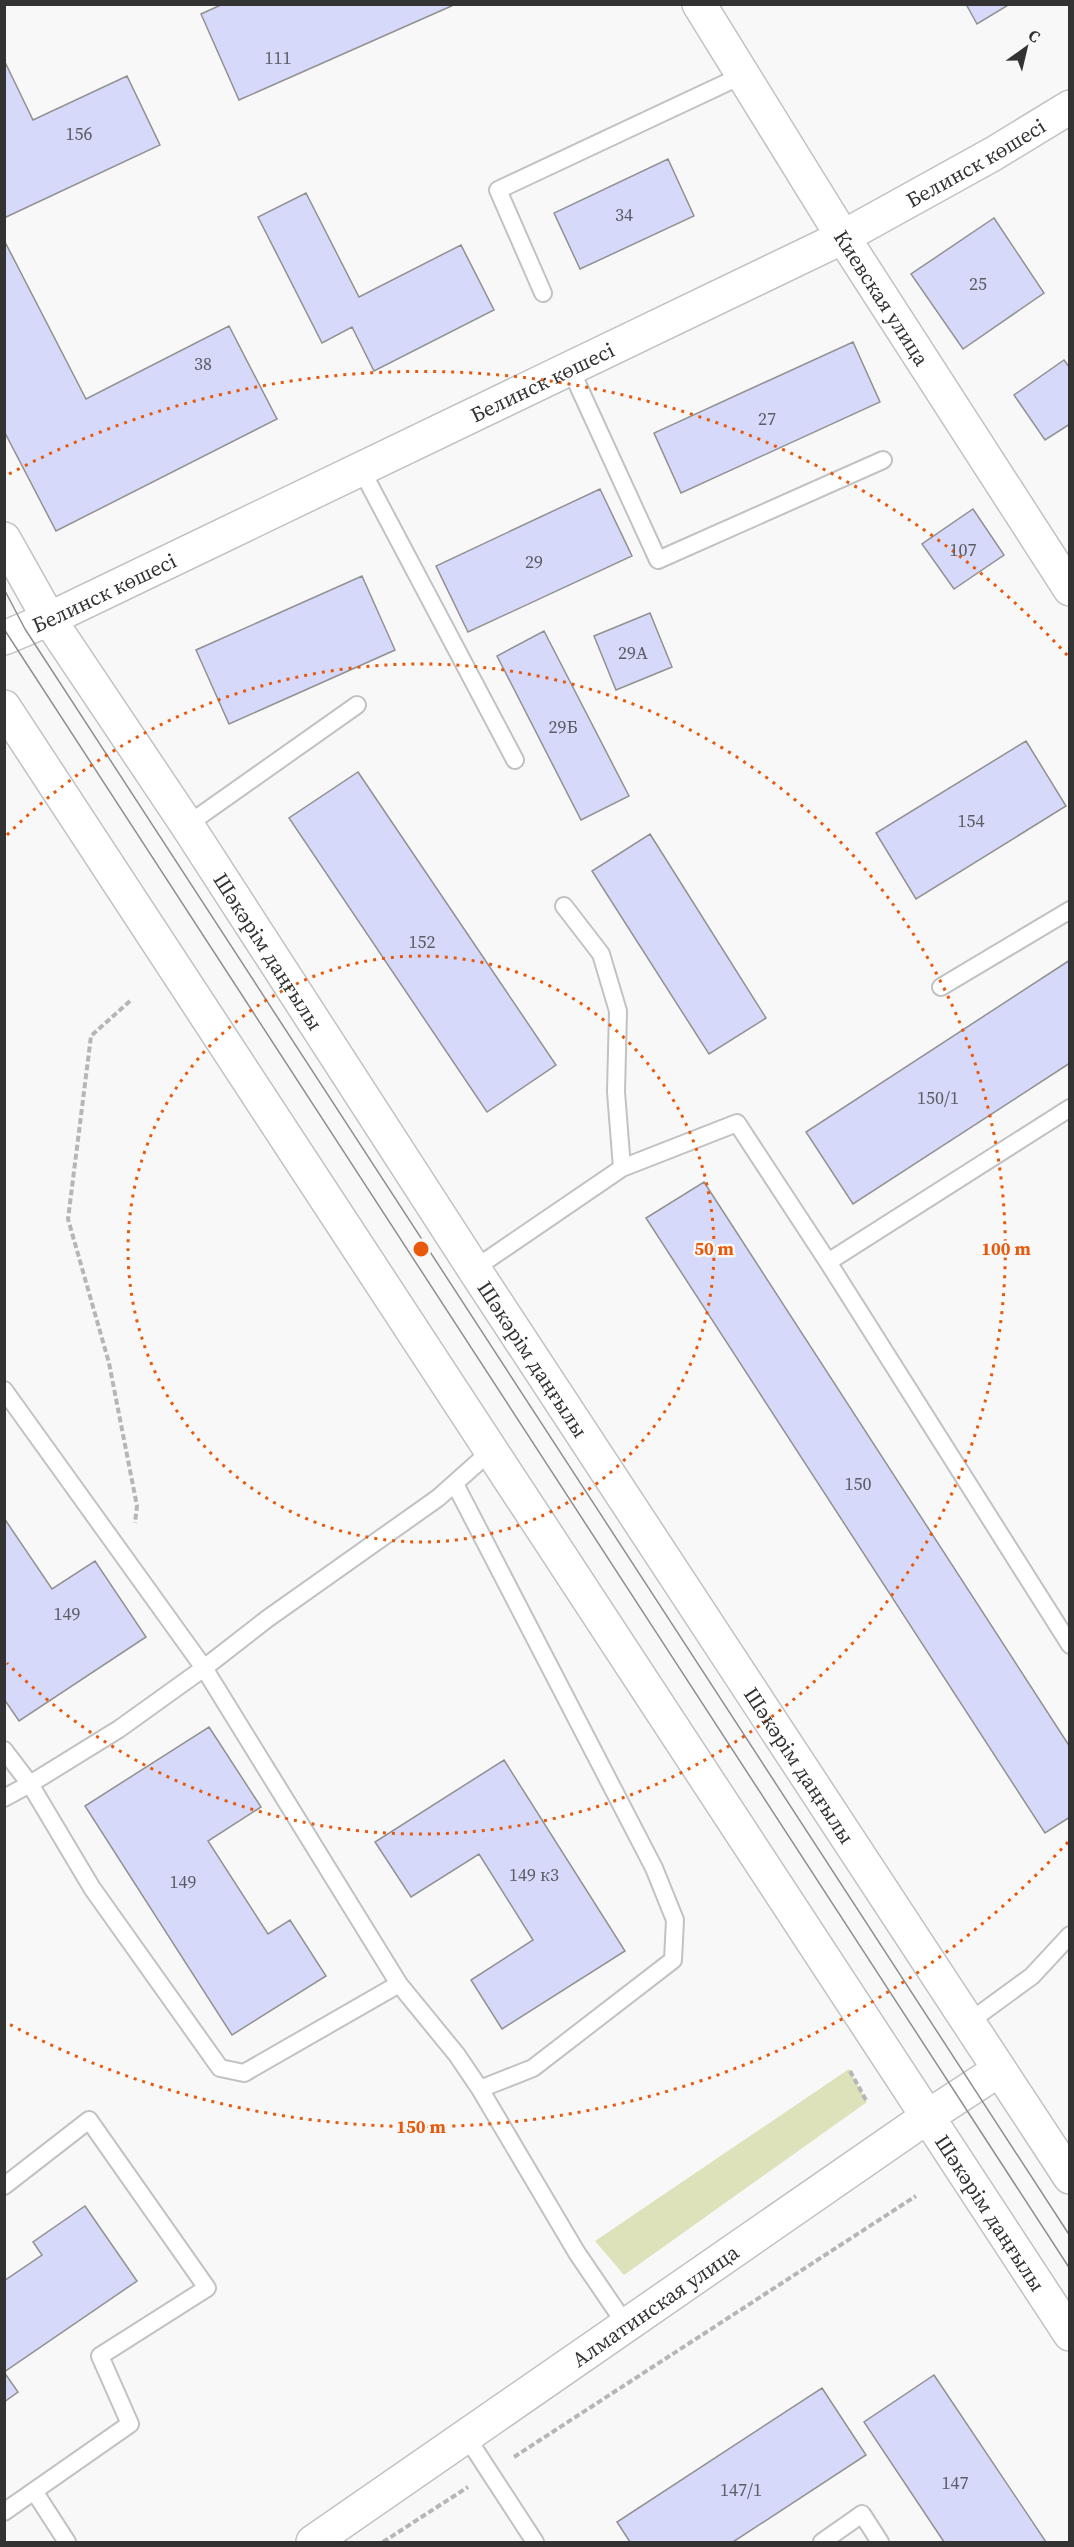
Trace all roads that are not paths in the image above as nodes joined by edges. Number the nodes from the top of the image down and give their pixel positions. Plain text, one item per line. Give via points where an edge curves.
1 (699, 4) edge
2 (742, 75) junction
3 (1070, 107) edge
4 (843, 237) junction
5 (543, 293) dead end
6 (570, 368) junction
7 (884, 460) dead end
8 (361, 469) junction
9 (4, 539) edge
10 (1070, 589) edge
11 (49, 619) junction
12 (4, 638) edge
13 (357, 705) dead end
14 (4, 706) edge
15 (515, 760) dead end
16 (187, 825) junction
17 (564, 906) dead end
18 (1070, 910) edge
19 (941, 987) dead end
20 (1070, 1108) edge
21 (622, 1168) junction
22 (828, 1262) junction
23 (474, 1269) junction
24 (4, 1390) edge
25 (493, 1449) junction
26 (455, 1484) junction
27 (1070, 1645) edge
28 (204, 1668) junction
29 (4, 1750) edge
30 (30, 1784) junction
31 (4, 1798) edge
32 (1070, 1935) edge
33 (399, 1984) junction
34 (969, 2022) junction
35 (999, 2070) junction
36 (480, 2089) junction
37 (927, 2117) junction
38 (1070, 2177) edge
39 (4, 2186) edge
40 (626, 2325) junction
41 (1070, 2334) edge
42 (466, 2436) junction
43 (34, 2492) junction
44 (4, 2512) edge
45 (67, 2542) edge
46 (313, 2542) edge
47 (535, 2542) edge
48 (822, 2542) edge
49 (880, 2542) edge

1 - 2 main road, Киевская улица
2 - 4 main road, Киевская улица
2 - 5 lane via 498,190
3 - 4 main road, Белинск көшесі
4 - 6 main road, Белинск көшесі
4 - 10 main road, Киевская улица
6 - 7 lane via 658,560
6 - 8 main road, Белинск көшесі
8 - 11 main road, Белинск көшесі
8 - 15 lane
9 - 11 main road, Шәкәрім даңғылы
11 - 12 main road, Белинск көшесі
11 - 16 main road, Шәкәрім даңғылы
13 - 16 lane
14 - 25 main road, Шәкәрім даңғылы
16 - 23 main road, Шәкәрім даңғылы
17 - 21 lane via 601,954 618,1011 616,1092
18 - 19 lane
20 - 22 lane
21 - 22 lane via 737,1123
21 - 23 lane
22 - 27 lane
23 - 34 main road, Шәкәрім даңғылы
24 - 28 lane
25 - 26 lane
25 - 37 main road, Шәкәрім даңғылы
26 - 28 lane
26 - 36 lane via 654,1868 675,1920 673,1960 532,2068
28 - 30 lane via 119,1729
28 - 33 lane
29 - 30 lane
30 - 31 lane
30 - 33 lane via 92,1888 220,2068 244,2073
32 - 34 lane via 1032,1976
33 - 36 lane
34 - 35 main road, Шәкәрім даңғылы
35 - 37 main road, Алматинская улица
35 - 38 main road, Шәкәрім даңғылы
36 - 40 lane via 577,2253
37 - 40 main road, Алматинская улица
37 - 41 main road, Шәкәрім даңғылы
39 - 43 lane via 89,2120 207,2288 100,2356 130,2424
40 - 42 main road, Алматинская улица
42 - 46 main road, Алматинская улица
42 - 47 lane
43 - 44 lane
43 - 45 lane
48 - 49 lane via 862,2514

